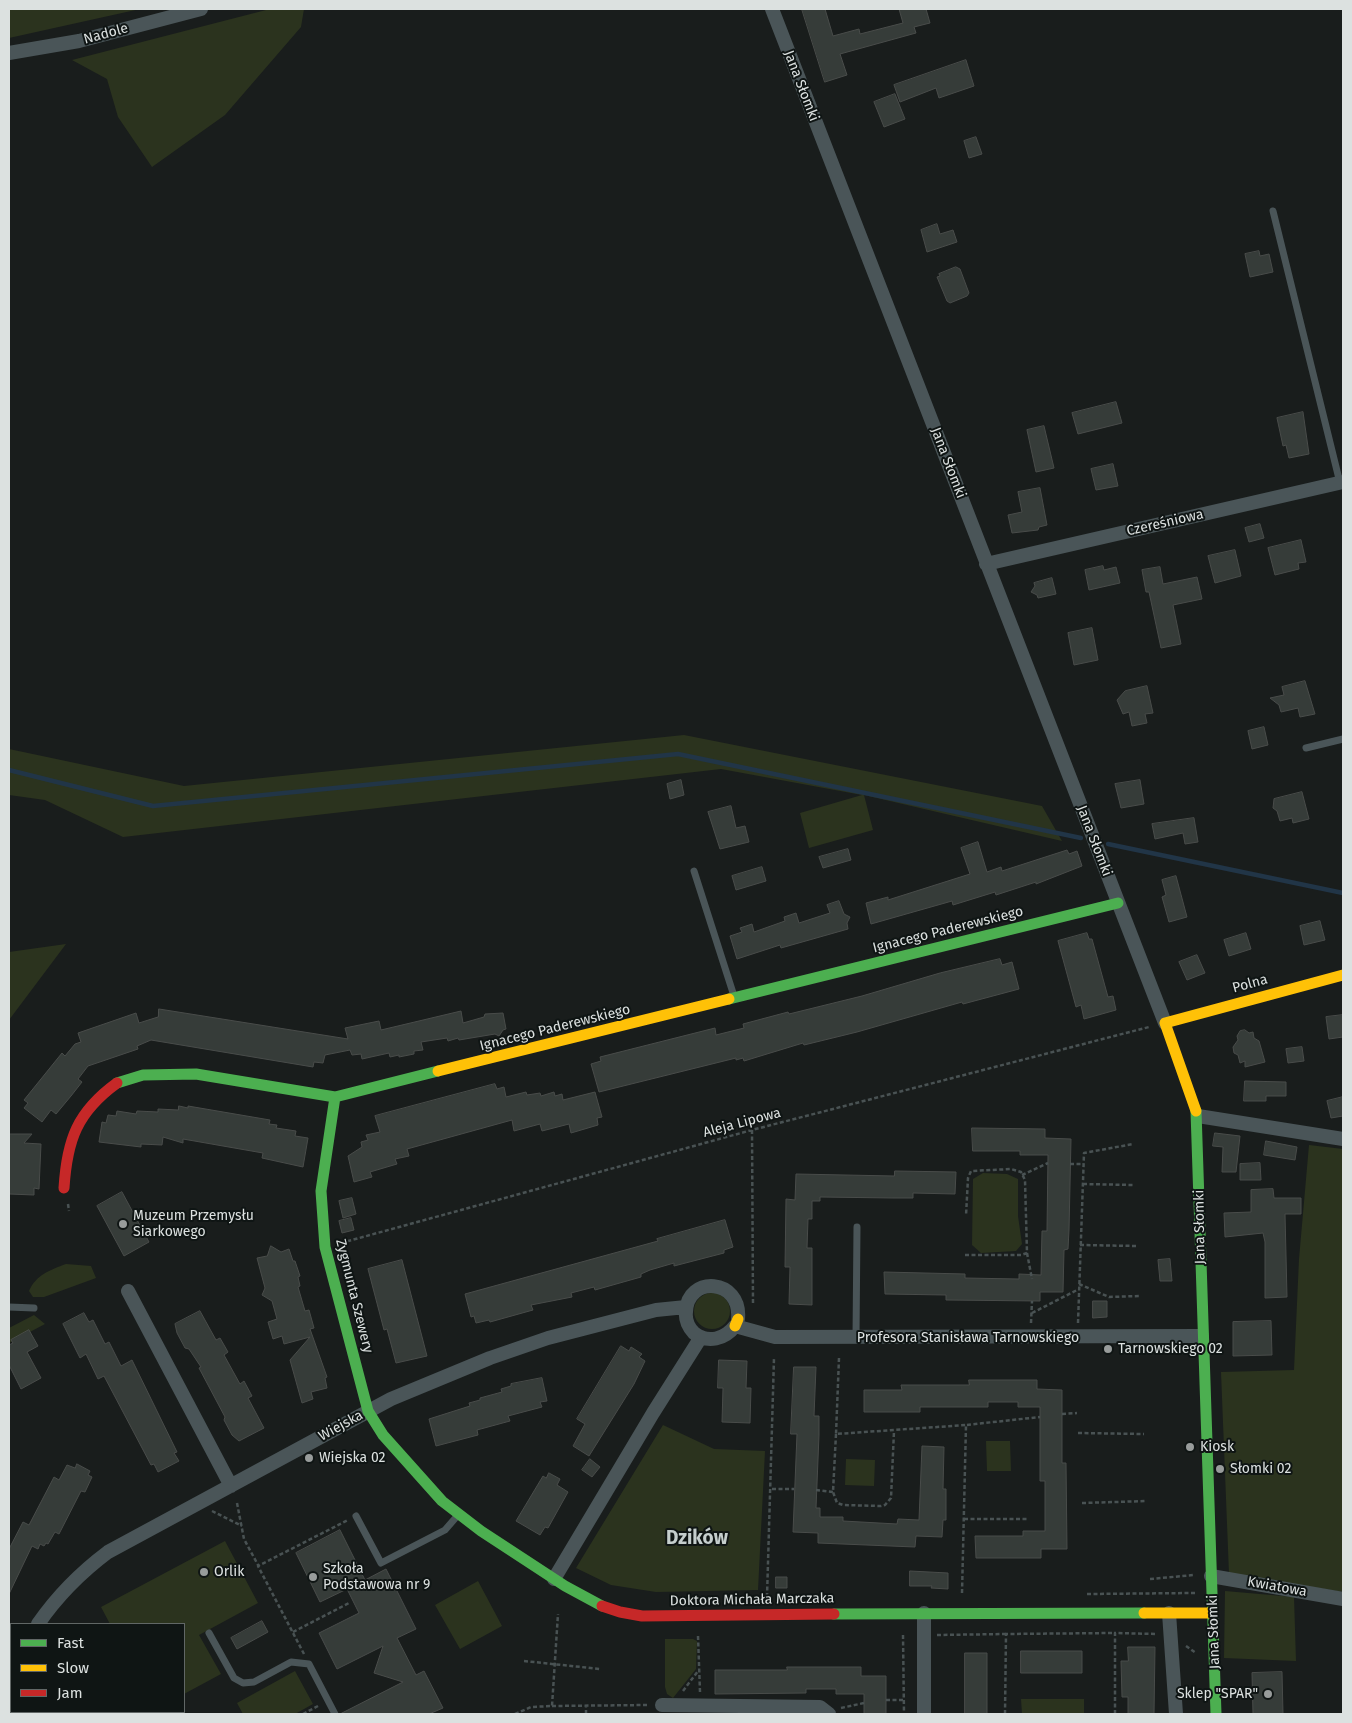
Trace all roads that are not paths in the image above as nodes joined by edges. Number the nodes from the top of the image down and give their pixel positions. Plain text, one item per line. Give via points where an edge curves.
1 (201, 9) edge
2 (772, 9) edge
3 (9, 54) edge
4 (1273, 211) dead end
5 (1342, 483) edge
6 (986, 564) junction
7 (1343, 738) edge
8 (1306, 748) dead end
9 (694, 871) dead end
10 (1118, 903) junction
11 (1343, 975) edge
12 (735, 999) junction
13 (1165, 1023) junction
14 (335, 1097) junction
15 (1198, 1116) junction
16 (1343, 1139) edge
17 (64, 1188) dead end
18 (857, 1227) dead end
19 (128, 1291) dead end
20 (9, 1307) edge
21 (686, 1307) junction
22 (34, 1308) dead end
23 (736, 1322) junction
24 (1202, 1336) junction
25 (701, 1337) junction
26 (856, 1338) junction
27 (368, 1411) junction
28 (231, 1486) junction
29 (459, 1514) junction
30 (356, 1516) road end
31 (1206, 1575) junction
32 (554, 1579) junction
33 (1343, 1599) edge
34 (924, 1612) junction
35 (1169, 1613) junction
36 (1213, 1613) junction
37 (39, 1623) edge
38 (208, 1633) dead end
39 (667, 1705) road end
40 (730, 1710) edge
41 (828, 1713) edge
42 (335, 1714) edge
43 (924, 1714) edge
44 (1176, 1714) edge
45 (1216, 1714) edge

1 - 3 street, Nadole via 79,41
2 - 6 street, Jana Słomki
4 - 5 lane
5 - 6 street, Czereśniowa
6 - 10 street, Jana Słomki
7 - 8 lane
9 - 12 lane
10 - 12 street, Ignacego Paderewskiego
10 - 13 street, Jana Słomki
11 - 13 street, Polna
12 - 14 street, Ignacego Paderewskiego
13 - 15 street, Jana Słomki
14 - 17 street, Ignacego Paderewskiego via 186,1074 149,1072 119,1081 74,1126 66,1155
14 - 27 street, Zygmunta Szewery via 321,1191 325,1247
15 - 16 street
15 - 24 street, Jana Słomki
18 - 26 lane
19 - 28 street
20 - 22 lane
21 - 23 street via 694,1292 720,1287 733,1296 739,1311
21 - 25 street via 688,1325
21 - 27 street, Wiejska via 656,1310 548,1338 490,1358
23 - 25 street via 730,1332 716,1339
23 - 26 street, Profesora Stanisława Tarnowskiego via 775,1337
24 - 26 street, Profesora Stanisława Tarnowskiego
24 - 31 street, Jana Słomki
25 - 32 street
27 - 28 street, Wiejska
27 - 29 street, Doktora Michała Marczaka via 405,1461
28 - 37 street, Wiejska via 108,1552 84,1570
29 - 30 lane via 445,1530 381,1563
29 - 32 street, Doktora Michała Marczaka
31 - 33 street, Kwiatowa
31 - 36 street, Jana Słomki
32 - 34 street, Doktora Michała Marczaka via 601,1605 642,1616
34 - 35 street, Doktora Michała Marczaka
34 - 43 street
35 - 36 street, Doktora Michała Marczaka
35 - 44 street
36 - 45 street, Jana Słomki
38 - 42 lane via 234,1678 243,1683 254,1682 291,1662 309,1664
39 - 40 street
40 - 41 street via 820,1707

